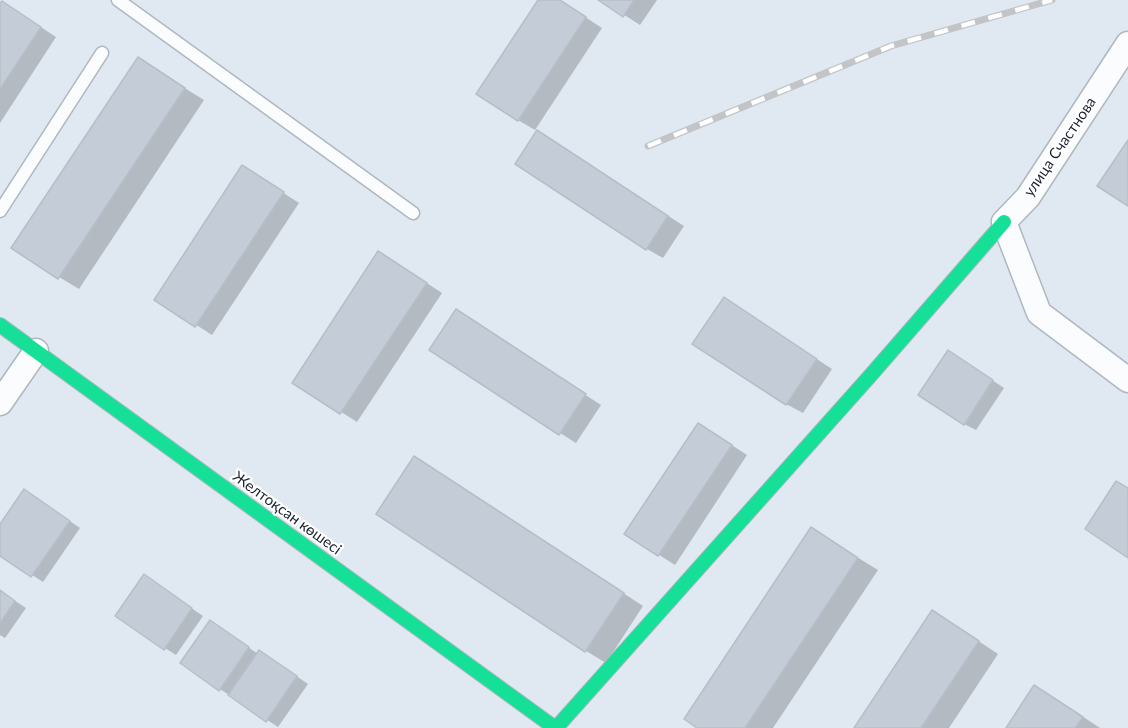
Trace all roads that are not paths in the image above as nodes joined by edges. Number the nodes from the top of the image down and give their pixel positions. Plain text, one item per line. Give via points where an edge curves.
1 (118, 0) edge
2 (1128, 44) edge
3 (102, 53) dead end
4 (0, 211) edge
5 (413, 213) dead end
6 (1004, 222) junction
7 (0, 325) edge
8 (36, 351) junction
9 (1128, 380) edge
10 (0, 403) edge
11 (556, 728) edge

1 - 5 lane
2 - 6 street, улица Счастнова via 1028,197
3 - 4 lane
6 - 9 street via 1039,313
6 - 11 street
7 - 8 street, Желтоқсан көшесі
8 - 10 street
8 - 11 street, Желтоқсан көшесі

